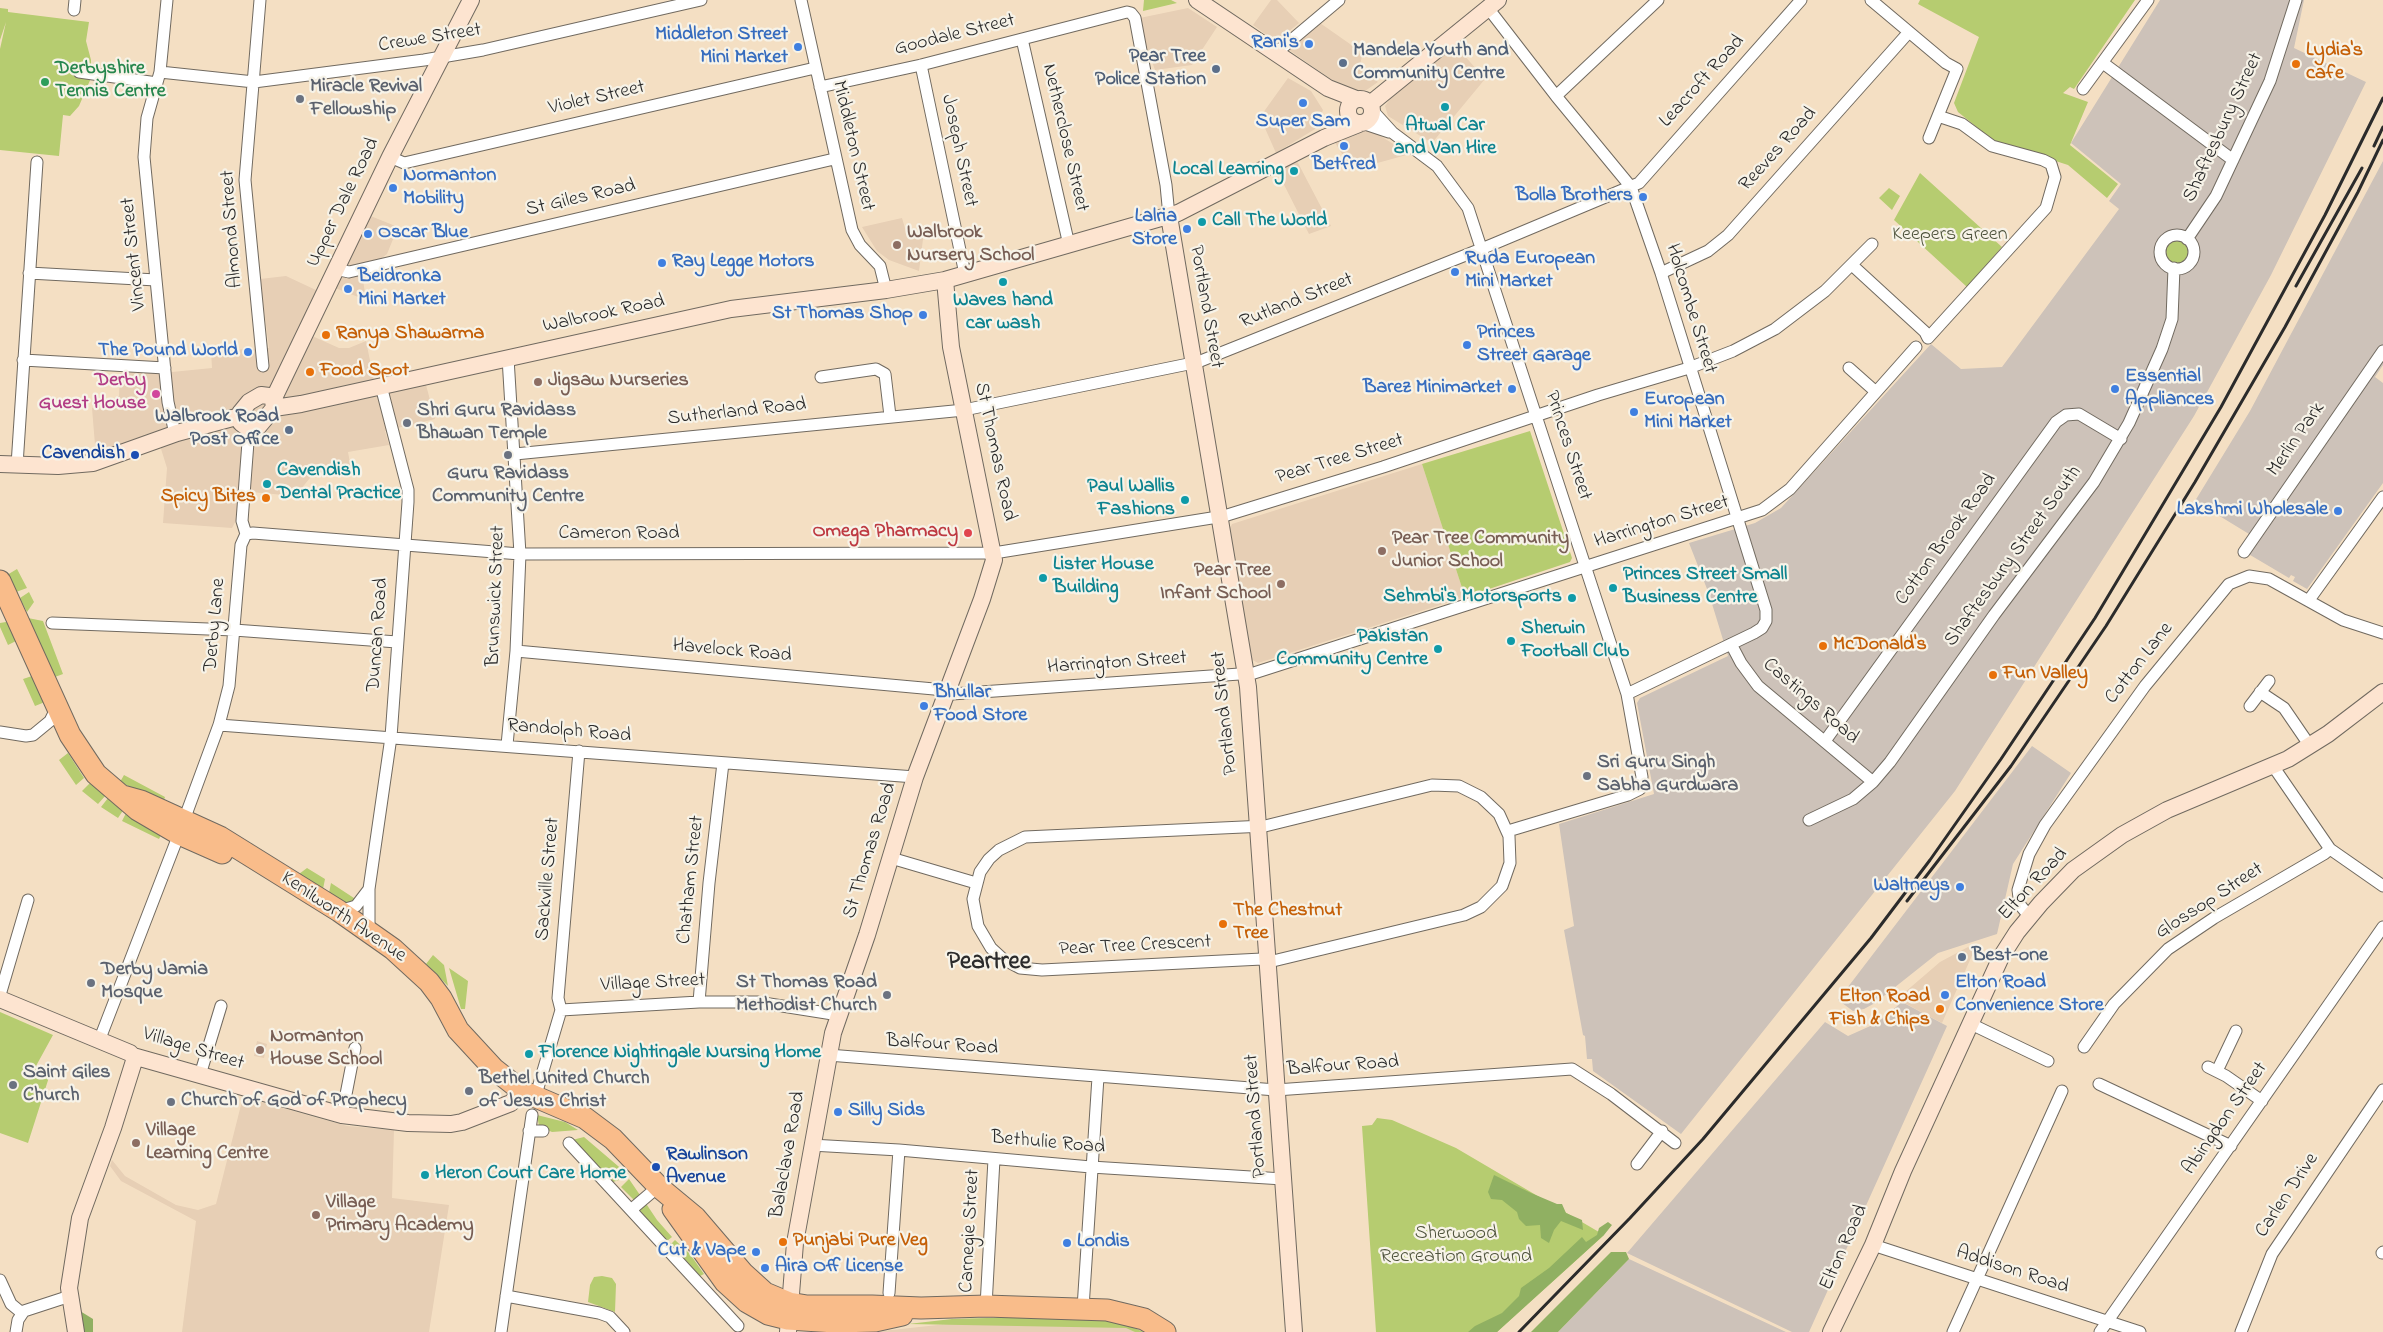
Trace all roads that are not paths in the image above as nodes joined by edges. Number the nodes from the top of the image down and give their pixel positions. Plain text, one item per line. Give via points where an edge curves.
1 (167, 0) edge
2 (260, 0) edge
3 (471, 0) edge
4 (702, 0) edge
5 (801, 0) edge
6 (1197, 0) edge
7 (1339, 0) edge
8 (1658, 0) edge
9 (1802, 0) edge
10 (1871, 0) edge
11 (2148, 0) edge
12 (2296, 0) edge
13 (1493, 4) edge
14 (1127, 12) joint
15 (1909, 32) junction
16 (1022, 39) junction
17 (1276, 53) junction
18 (441, 58) junction
19 (2103, 63) junction
20 (921, 65) junction
21 (815, 68) junction
22 (79, 72) dead end
23 (159, 77) junction
24 (254, 82) junction
25 (820, 87) junction
26 (2083, 89) dead end
27 (1556, 96) junction
28 (1359, 112) junction
29 (1938, 116) junction
30 (1393, 134) junction
31 (1929, 138) dead end
32 (390, 157) junction
33 (834, 159) junction
34 (2233, 160) junction
35 (37, 162) dead end
36 (1631, 187) junction
37 (1169, 216) junction
38 (2187, 239) junction
39 (1872, 244) dead end
40 (1069, 245) junction
41 (1482, 249) junction
42 (1852, 265) junction
43 (335, 268) junction
44 (2174, 268) junction
45 (1661, 272) junction
46 (29, 273) junction
47 (965, 274) junction
48 (156, 280) junction
49 (945, 280) junction
50 (886, 290) junction
51 (1916, 347) dead end
52 (2383, 351) edge
53 (508, 358) junction
54 (23, 360) junction
55 (1193, 363) junction
56 (263, 366) dead end
57 (165, 368) junction
58 (1689, 368) junction
59 (1849, 368) dead end
60 (821, 377) dead end
61 (285, 380) junction
62 (381, 386) junction
63 (1876, 392) junction
64 (274, 404) junction
65 (301, 404) junction
66 (964, 410) junction
67 (1537, 415) junction
68 (890, 416) junction
69 (244, 422) junction
70 (175, 434) junction
71 (2121, 439) junction
72 (515, 454) junction
73 (4, 464) edge
74 (2383, 497) edge
75 (1218, 517) junction
76 (1736, 520) junction
77 (246, 534) junction
78 (405, 544) junction
79 (2244, 552) dead end
80 (994, 553) junction
81 (520, 554) junction
82 (1587, 566) junction
83 (0, 581) edge
84 (2309, 600) junction
85 (52, 623) dead end
86 (234, 630) junction
87 (2383, 633) edge
88 (397, 642) junction
89 (1731, 644) junction
90 (516, 651) junction
91 (1246, 674) junction
92 (2269, 681) dead end
93 (945, 692) junction
94 (2260, 692) junction
95 (2383, 692) edge
96 (1627, 694) junction
97 (2250, 706) dead end
98 (57, 707) junction
99 (219, 725) junction
100 (0, 732) edge
101 (391, 737) junction
102 (1825, 741) junction
103 (507, 745) junction
104 (2310, 746) junction
105 (578, 751) junction
106 (723, 763) junction
107 (2273, 766) junction
108 (915, 777) junction
109 (1873, 782) junction
110 (1809, 820) dead end
111 (1258, 825) junction
112 (182, 827) junction
113 (1508, 831) junction
114 (2330, 849) junction
115 (891, 858) junction
116 (976, 883) junction
117 (2383, 886) edge
118 (369, 889) junction
119 (28, 900) dead end
120 (339, 911) junction
121 (2030, 917) junction
122 (2383, 927) edge
123 (369, 931) junction
124 (1267, 960) junction
125 (0, 995) edge
126 (0, 999) edge
127 (700, 1002) junction
128 (221, 1006) dead end
129 (561, 1010) junction
130 (839, 1015) junction
131 (1970, 1024) junction
132 (2236, 1031) dead end
133 (99, 1041) junction
134 (2084, 1047) dead end
135 (355, 1048) dead end
136 (828, 1055) junction
137 (133, 1056) junction
138 (2048, 1061) dead end
139 (200, 1075) junction
140 (1098, 1077) junction
141 (2099, 1084) dead end
142 (1276, 1090) junction
143 (2383, 1090) edge
144 (2062, 1091) dead end
145 (530, 1101) junction
146 (2262, 1101) junction
147 (342, 1116) junction
148 (529, 1131) junction
149 (543, 1131) dead end
150 (1662, 1131) junction
151 (569, 1143) dead end
152 (1675, 1143) dead end
153 (811, 1145) junction
154 (2231, 1146) junction
155 (899, 1150) junction
156 (994, 1159) junction
157 (1637, 1164) dead end
158 (1091, 1167) junction
159 (1283, 1179) junction
160 (660, 1187) junction
161 (632, 1209) junction
162 (2282, 1238) junction
163 (2293, 1244) dead end
164 (1873, 1245) junction
165 (0, 1280) edge
166 (1977, 1280) junction
167 (889, 1293) dead end
168 (70, 1296) junction
169 (506, 1296) junction
170 (986, 1306) junction
171 (921, 1308) junction
172 (1083, 1308) junction
173 (22, 1313) junction
174 (788, 1318) edge
175 (2107, 1321) junction
176 (835, 1322) junction
177 (738, 1326) dead end
178 (16, 1332) edge
179 (76, 1332) edge
180 (501, 1332) edge
181 (624, 1332) edge
182 (814, 1332) edge
183 (1165, 1332) edge
184 (1294, 1332) edge
185 (1831, 1332) edge
186 (1953, 1332) edge
187 (2100, 1332) edge
188 (2140, 1332) edge
189 (2241, 1332) edge

1 - 23 street, Vincent Street
2 - 24 street, Almond Street
3 - 18 street, Upper Dale Road
4 - 18 street, Crewe Street
5 - 21 street, Middleton Street
6 - 17 street
7 - 17 street
8 - 27 street
9 - 36 street, Leacroft Road via 1639,183
10 - 15 street
11 - 19 street
12 - 34 street, Shaftesbury Street via 2270,81
13 - 27 street, Holcombe Street
13 - 28 street
14 - 16 street, Goodale Street
14 - 37 street, Portland Street via 1135,18
15 - 29 street via 1946,64 1957,69
15 - 45 street, Reeves Road via 1728,235 1708,251
16 - 20 street, Goodale Street
16 - 40 street, Netherclose Street
17 - 28 street
18 - 24 street, Crewe Street
18 - 32 street, Upper Dale Road
19 - 26 street
19 - 34 street
20 - 25 street, Goodale Street
20 - 47 street, Joseph Street
21 - 25 street, Middleton Street
21 - 32 street, Violet Street via 404,164
22 - 23 street, Crewe Street
23 - 24 street, Crewe Street
23 - 48 street, Vincent Street via 147,118 144,147
24 - 56 street, Almond Street via 245,180
25 - 33 street, Middleton Street
27 - 36 street, Holcombe Street
28 - 30 street, Princes Street
28 - 30 street, Princes Street
28 - 37 street via 1324,138
29 - 31 street
29 - 42 street via 1962,124 1992,146 2051,164 2055,177 2046,208 1926,335
30 - 41 street, Princes Street via 1437,166 1454,187 1468,208
32 - 43 street, Upper Dale Road
33 - 43 street, St Giles Road via 349,272
33 - 50 street, Middleton Street via 852,230 860,245 880,266
34 - 38 street, Shaftesbury Street via 2216,196
35 - 46 street
36 - 41 street, Rutland Street
36 - 45 street, Holcombe Street
37 - 40 street
37 - 55 street, Portland Street
38 - 44 street via 2194,249 2193,259 2186,267
38 - 44 street via 2173,236 2162,244 2162,259
39 - 42 street, Pear Tree Street
40 - 47 street
41 - 55 street, Rutland Street
41 - 67 street, Princes Street
42 - 58 street, Pear Tree Street via 1825,291 1775,329 1733,351
43 - 61 street, Upper Dale Road
44 - 71 street, Shaftesbury Street South via 2175,296 2169,332
45 - 58 street, Holcombe Street
46 - 48 street
46 - 54 street
47 - 49 street
48 - 57 street, Vincent Street
49 - 50 street, Walbrook Road
49 - 66 street, St Thomas Road via 951,347
50 - 53 street, Walbrook Road via 731,309
51 - 63 street, Harrington Street
52 - 79 street, Merlin Park
53 - 62 street, Walbrook Road
53 - 72 street, Brunswick Street
54 - 57 street
54 - 73 street
55 - 66 street, Rutland Street
55 - 75 street, Portland Street
57 - 70 street, Vincent Street
58 - 67 street, Pear Tree Street
58 - 76 street, Holcombe Street
59 - 63 street
60 - 68 street via 876,369 885,374
61 - 64 street, Upper Dale Road
61 - 65 street via 288,390
62 - 65 street, Walbrook Road
62 - 78 street, Duncan Road via 408,490
63 - 76 street, Harrington Street via 1790,489 1768,506
64 - 65 street, Walbrook Road
64 - 69 street, Upper Dale Road via 258,427
64 - 69 street, Walbrook Road via 266,395 256,397 245,406
66 - 68 street, Sutherland Road
66 - 80 street, St Thomas Road
67 - 75 street, Pear Tree Street via 1383,467
67 - 82 street, Princes Street
68 - 72 street, Sutherland Road
69 - 70 street
69 - 77 street, Derby Lane via 242,526
70 - 73 street via 93,463 67,466
71 - 102 street, Cotton Brook Road via 2079,414 2066,415 2056,422
71 - 109 street, Shaftesbury Street South via 2061,529
72 - 81 street, Brunswick Street
74 - 84 street
75 - 80 street, Pear Tree Street
75 - 91 street, Portland Street
76 - 82 street, Harrington Street
76 - 89 street, Holcombe Street via 1767,618 1760,629
77 - 78 street, Cameron Road
77 - 86 street, Derby Lane via 241,546
78 - 81 street, Cameron Road
78 - 88 street, Duncan Road
80 - 81 street, Cameron Road
80 - 93 street, St Thomas Road via 982,599
81 - 90 street, Brunswick Street
82 - 91 street, Harrington Street
82 - 96 street, Princes Street
83 - 98 highway, Kenilworth Avenue
84 - 87 street, Cotton Lane via 2342,620
84 - 121 street, Cotton Lane via 2260,576 2238,579 2224,590 2145,686 2045,825 2029,854 2018,890 2023,912
85 - 86 street
86 - 88 street
86 - 99 street, Derby Lane via 229,686
88 - 101 street, Duncan Road
89 - 96 street
89 - 102 street, Castings Road via 1758,686
90 - 93 street, Havelock Road
90 - 103 street, Brunswick Street
91 - 93 street, Harrington Street via 958,694
91 - 111 street, Portland Street
92 - 94 street
93 - 108 street, St Thomas Road
94 - 97 street
94 - 104 street via 2284,708
95 - 104 street, Elton Road
96 - 113 street, Princes Street via 1643,784 1637,792
98 - 100 street via 50,721 37,732 26,736
98 - 112 highway, Kenilworth Avenue via 96,774 138,810
99 - 101 street, Randolph Road
99 - 112 street, Derby Lane
101 - 103 street, Randolph Road
101 - 118 street, Duncan Road
102 - 109 street, Castings Road
103 - 105 street, Randolph Road
104 - 107 street, Elton Road
105 - 106 street, Randolph Road
105 - 129 street, Sackville Street via 558,998
106 - 108 street, Randolph Road
106 - 127 street, Chatham Street
107 - 114 street
107 - 121 street, Elton Road via 2166,810 2130,830 2073,870
108 - 115 street, St Thomas Road
109 - 110 street, Shaftesbury Street South via 1849,802
111 - 113 street, Pear Tree Crescent via 1445,784 1466,789 1489,802
111 - 116 street, Pear Tree Crescent via 1025,837 992,856
111 - 124 street, Portland Street
112 - 120 highway, Kenilworth Avenue via 215,850 269,869
112 - 133 street, Derby Lane
113 - 124 street, Pear Tree Crescent via 1510,856 1505,878 1497,893 1471,913
114 - 117 street
114 - 134 street, Glossop Street via 2214,918 2168,950 2124,992
115 - 116 street
115 - 130 street, St Thomas Road
116 - 124 street, Pear Tree Crescent via 973,904 982,936 995,953 1020,968 1042,970
118 - 120 street via 361,903
118 - 123 street, Duncan Road
119 - 125 street
120 - 123 highway, Kenilworth Avenue
121 - 131 street, Elton Road via 2006,948
122 - 146 street, Abingdon Street
123 - 145 highway, Kenilworth Avenue via 418,970 441,998 468,1042
124 - 142 street, Portland Street
126 - 133 street, Village Street
127 - 129 street, Village Street
127 - 130 street, Village Street via 757,1002
128 - 139 street
129 - 145 street
130 - 136 street, Balaclava Road
131 - 138 street
131 - 164 street, Elton Road
132 - 146 street via 2212,1069
133 - 137 street, Village Street
135 - 147 street
136 - 140 street, Balfour Road
136 - 153 street, Balaclava Road
137 - 139 street, Village Street
137 - 168 street via 115,1120 80,1218
139 - 147 street, Village Street
140 - 142 street, Balfour Road
140 - 158 street
141 - 154 street
142 - 150 street, Balfour Road via 1572,1069
142 - 159 street, Portland Street
143 - 162 street, Carlen Drive
144 - 166 street
145 - 147 street, Village Street via 511,1103 451,1124 408,1124
145 - 148 street
145 - 160 highway, Kenilworth Avenue via 562,1107 598,1127
146 - 154 street, Abingdon Street
148 - 149 street
148 - 169 street
150 - 152 street, Balfour Road
150 - 157 street
151 - 161 street
153 - 155 street, Bethulie Road
153 - 174 street, Balaclava Road via 795,1243
154 - 175 street, Abingdon Street
155 - 156 street, Bethulie Road
155 - 167 street via 884,1278
156 - 158 street, Bethulie Road
156 - 170 street, Carnegie Street
158 - 159 street, Bethulie Road
158 - 172 street
159 - 184 street, Portland Street
160 - 161 street
160 - 174 highway, Kenilworth Avenue via 695,1217
161 - 177 street
162 - 163 street
162 - 189 street, Carlen Drive via 2272,1254
164 - 166 street, Addison Road
164 - 185 street, Elton Road
165 - 173 street via 11,1304
166 - 175 street, Addison Road
166 - 186 street
168 - 173 street via 30,1307
168 - 179 street
169 - 180 street
169 - 181 street via 599,1313 610,1318
170 - 171 highway
170 - 172 highway
171 - 174 highway via 807,1306
171 - 176 highway via 901,1316
172 - 183 highway via 1125,1313 1144,1319
173 - 178 street
174 - 176 highway
175 - 187 street, Abingdon Street
175 - 188 street, Addison Road
176 - 182 highway

